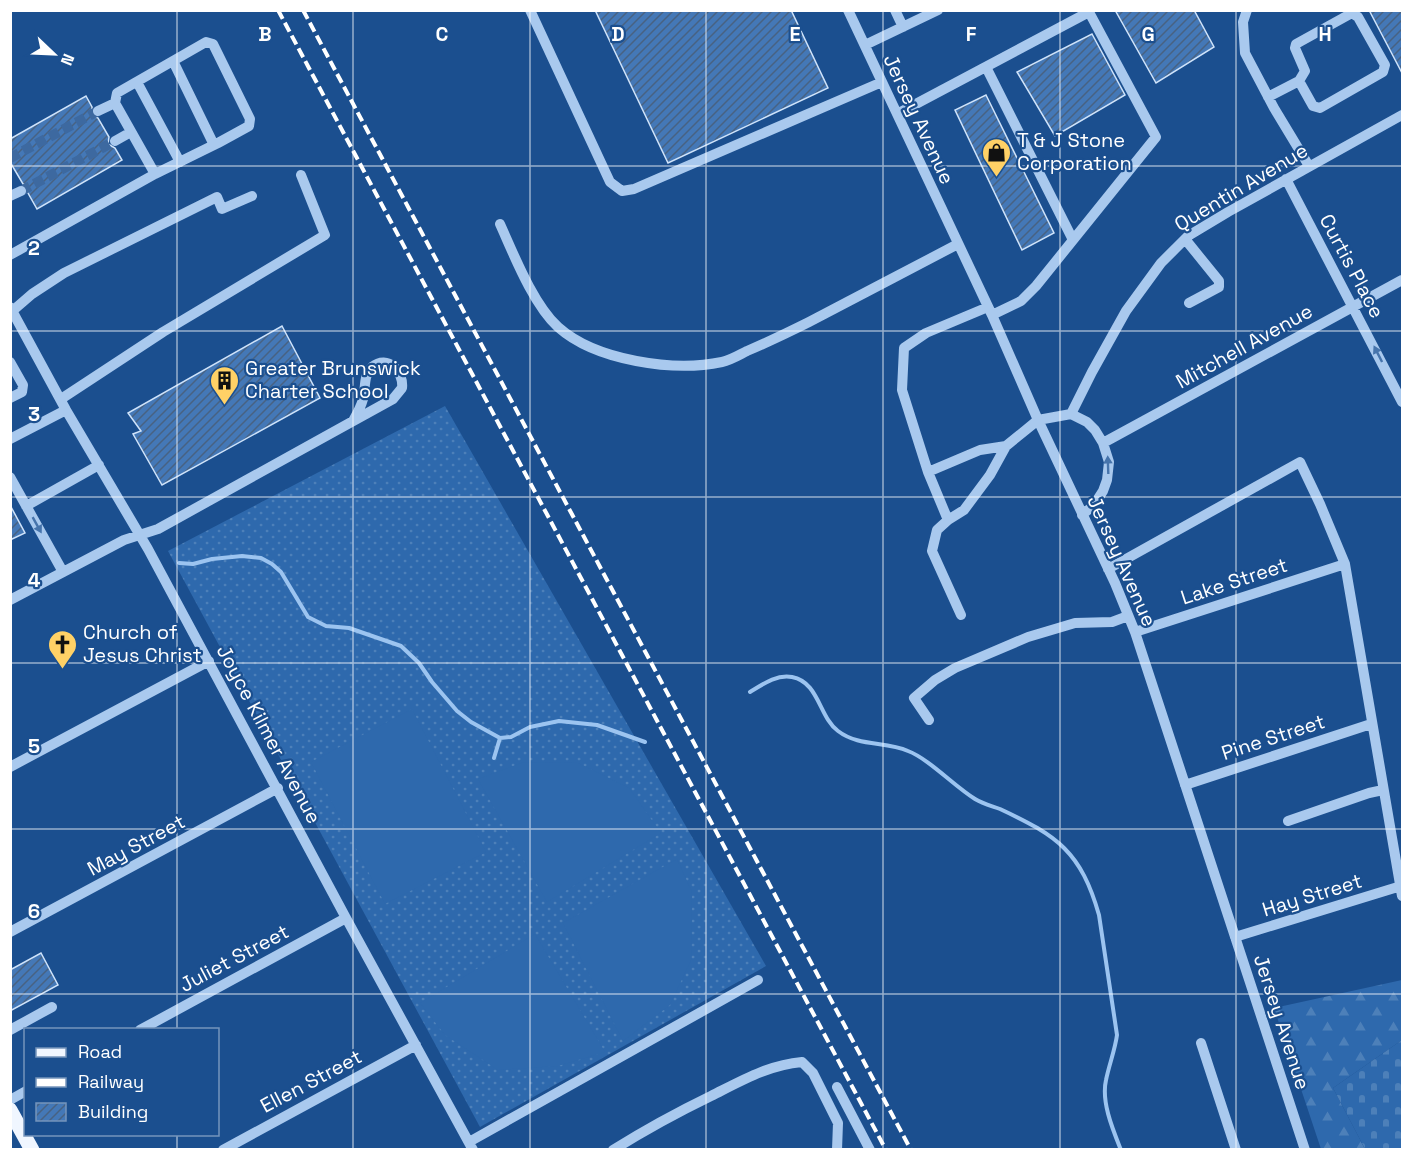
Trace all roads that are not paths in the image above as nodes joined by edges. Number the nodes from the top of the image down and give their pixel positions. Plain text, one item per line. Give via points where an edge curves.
1 (530, 10) edge
2 (848, 10) edge
3 (895, 10) edge
4 (938, 10) edge
5 (1247, 10) edge
6 (903, 27) junction
7 (865, 45) junction
8 (173, 60) junction
9 (986, 67) junction
10 (1299, 81) junction
11 (137, 82) junction
12 (882, 82) junction
13 (1268, 97) junction
14 (115, 103) junction
15 (98, 111) tunnel mouth
16 (897, 114) junction
17 (1402, 115) edge
18 (131, 132) junction
19 (115, 141) tunnel mouth
20 (214, 145) junction
21 (180, 162) junction
22 (1309, 166) junction
23 (155, 174) junction
24 (301, 175) dead end
25 (1286, 179) junction
26 (21, 191) tunnel mouth
27 (10, 196) edge
28 (252, 196) dead end
29 (500, 224) dead end
30 (1185, 239) junction
31 (1073, 240) junction
32 (958, 244) junction
33 (10, 255) edge
34 (1402, 280) edge
35 (1189, 303) dead end
36 (1354, 307) junction
37 (11, 311) edge
38 (990, 311) junction
39 (10, 362) edge
40 (10, 398) edge
41 (61, 399) junction
42 (1402, 402) edge
43 (66, 410) junction
44 (1071, 414) junction
45 (1038, 420) junction
46 (353, 421) junction
47 (10, 439) edge
48 (1104, 443) junction
49 (1006, 446) junction
50 (99, 465) junction
51 (928, 472) junction
52 (10, 477) edge
53 (26, 506) junction
54 (1082, 515) junction
55 (948, 520) junction
56 (140, 535) junction
57 (1345, 564) junction
58 (1108, 569) junction
59 (63, 572) junction
60 (10, 600) edge
61 (961, 615) dead end
62 (1128, 616) junction
63 (1135, 632) junction
64 (209, 661) junction
65 (929, 720) dead end
66 (1371, 724) junction
67 (10, 767) edge
68 (1185, 785) junction
69 (278, 788) junction
70 (1383, 790) junction
71 (1288, 821) dead end
72 (1402, 891) edge
73 (346, 918) junction
74 (10, 933) edge
75 (1234, 937) junction
76 (758, 980) dead end
77 (52, 1007) dead end
78 (142, 1028) edge
79 (10, 1030) edge
80 (1201, 1043) dead end
81 (416, 1045) junction
82 (837, 1087) dead end
83 (24, 1092) edge
84 (10, 1100) edge
85 (10, 1110) edge
86 (24, 1135) edge
87 (472, 1145) edge
88 (223, 1149) edge
89 (613, 1149) edge
90 (837, 1149) edge
91 (870, 1149) edge
92 (1236, 1149) edge
93 (1305, 1149) edge

1 - 12 street via 610,182 622,191
2 - 7 street, Jersey Avenue
3 - 6 street
4 - 6 street
5 - 13 street via 1243,22 1245,53
6 - 7 street
7 - 12 street, Jersey Avenue
8 - 11 street
8 - 20 street
8 - 20 street via 206,42 213,44 245,108 249,126
9 - 16 street
9 - 31 street
9 - 31 street via 1089,12 1156,137
10 - 10 street via 1313,106 1320,108 1383,72 1385,66 1358,16 1352,14 1296,44 1305,71
10 - 13 street
11 - 14 street via 117,93
11 - 21 street
12 - 16 street, Jersey Avenue
13 - 22 street
14 - 15 street
14 - 18 street
16 - 32 street, Jersey Avenue
17 - 22 street, Quentin Avenue
18 - 19 street
18 - 23 street
20 - 21 street
21 - 23 street
22 - 25 street, Quentin Avenue
23 - 33 street
24 - 41 street via 325,235 163,332
25 - 30 street, Quentin Avenue
25 - 36 street, Curtis Place
26 - 27 street
28 - 37 street via 222,209 217,197 64,273
29 - 32 street via 526,279 558,327 612,355 669,364 724,361 775,340
30 - 35 street via 1220,281 1219,286
30 - 44 street, Quentin Avenue via 1161,263 1126,311
31 - 38 street via 1021,301
32 - 38 street, Jersey Avenue
34 - 36 street, Mitchell Avenue
42 -> 36 street, Curtis Place
36 - 48 street, Mitchell Avenue
37 - 41 street, Joyce Kilmer Avenue
38 - 45 street, Jersey Avenue
38 - 51 street via 926,333 904,348 902,390
39 - 40 street via 23,385 22,392
41 - 43 street, Joyce Kilmer Avenue
43 - 47 street
43 - 50 street, Joyce Kilmer Avenue
44 - 45 street
44 - 48 street via 1091,426
45 - 49 street
45 - 54 street, Jersey Avenue
46 - 46 street via 399,394 403,381 398,369 385,363 373,367 365,377 363,399
46 - 56 street via 158,529
54 -> 48 street via 1106,485 1109,462
49 - 51 street via 980,450
49 - 55 street via 964,510
50 - 53 street
50 - 56 street, Joyce Kilmer Avenue
51 - 55 street
52 - 53 street
53 -> 59 street
54 - 58 street, Jersey Avenue
55 - 61 street via 938,530 932,551
56 - 59 street
56 - 64 street, Joyce Kilmer Avenue
57 - 58 street via 1300,462
57 - 63 street, Lake Street
57 - 66 street
58 - 62 street, Jersey Avenue
59 - 60 street
62 - 63 street, Jersey Avenue
62 - 65 street via 1112,622 1053,628 955,668 915,698
63 - 68 street, Jersey Avenue
64 - 67 street
64 - 69 street, Joyce Kilmer Avenue
66 - 68 street, Pine Street
66 - 70 street
68 - 75 street, Jersey Avenue
69 - 73 street, Joyce Kilmer Avenue
69 - 74 street, May Street
70 - 71 street
70 - 72 street
72 - 75 street, Hay Street
73 - 78 street, Juliet Street
73 - 81 street, Joyce Kilmer Avenue
75 - 93 street, Jersey Avenue
76 - 87 street
77 - 79 street
80 - 92 street
81 - 87 street, Joyce Kilmer Avenue
81 - 88 street, Ellen Street
82 - 91 street
83 - 84 street
85 - 86 main road
89 - 90 street via 762,1070 802,1062 813,1073 838,1123

